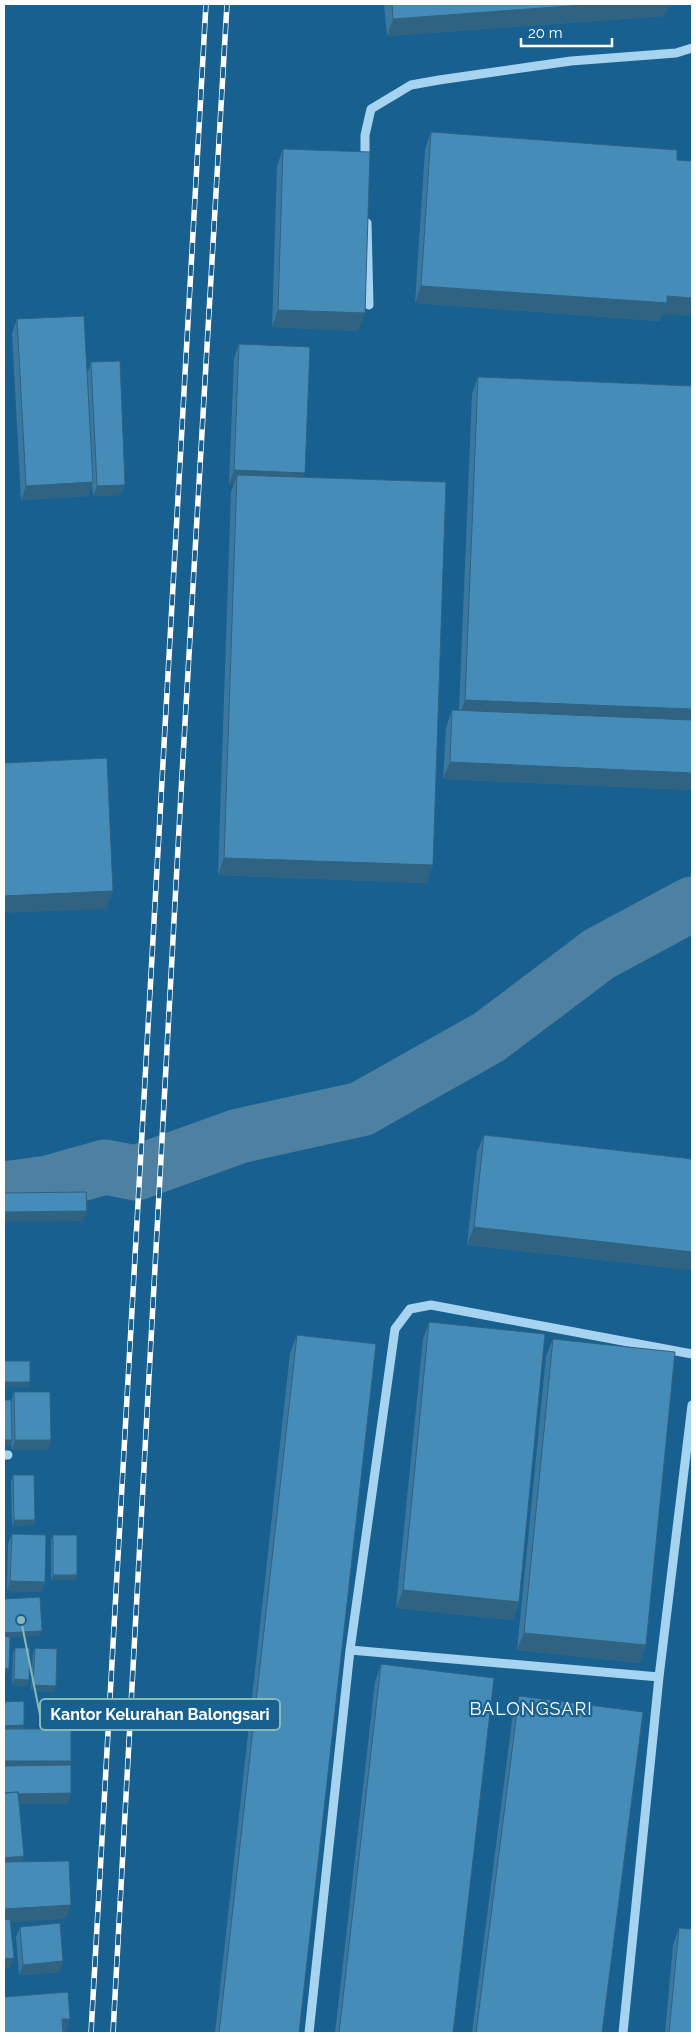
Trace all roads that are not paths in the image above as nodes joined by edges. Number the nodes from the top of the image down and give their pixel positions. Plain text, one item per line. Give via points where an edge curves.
1 (692, 48) edge
2 (366, 175) edge
3 (367, 215) edge
4 (369, 305) dead end
5 (692, 1354) edge
6 (692, 1405) edge
7 (350, 1650) junction
8 (659, 1677) junction
9 (309, 2033) edge
10 (624, 2033) edge

1 - 2 lane via 676,53 571,61 412,85 371,109 364,135
3 - 4 lane
5 - 7 lane via 431,1305 410,1309 395,1329
6 - 8 lane
7 - 8 lane
7 - 9 lane
8 - 10 lane

